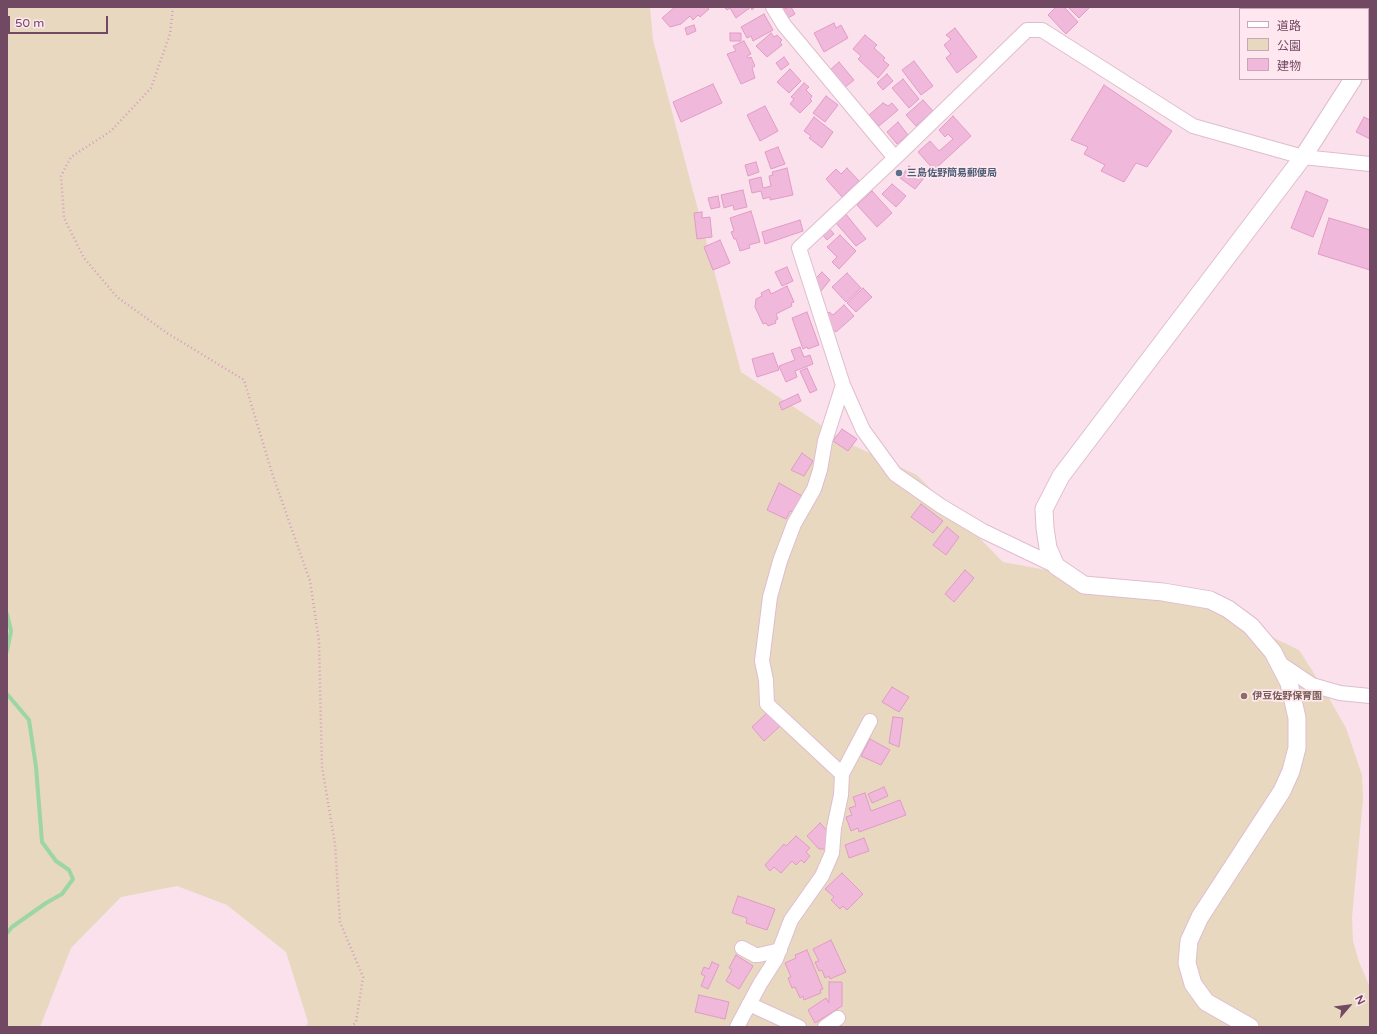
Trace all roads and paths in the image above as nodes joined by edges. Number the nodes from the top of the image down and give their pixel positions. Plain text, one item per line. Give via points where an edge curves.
1 (172, 7) edge
2 (773, 7) edge
3 (1352, 80) edge
4 (1303, 157) junction
5 (896, 158) junction
6 (1370, 164) edge
7 (843, 385) junction
8 (1056, 566) junction
9 (1278, 662) junction
10 (1370, 696) edge
11 (870, 721) dead end
12 (842, 774) junction
13 (742, 948) dead end
14 (780, 950) junction
15 (749, 1004) junction
16 (838, 1018) dead end
17 (351, 1027) edge
18 (737, 1027) edge
19 (799, 1027) edge
20 (825, 1027) edge
21 (1250, 1027) edge

1 - 17 path via 170,34 151,88 111,131 71,158 61,176 64,218 84,258 117,298 167,333 244,380 272,473 310,581 319,641 322,767 335,844 340,922 363,978 356,1022
2 - 5 street via 784,25
3 - 4 street
4 - 5 street via 1193,126 1042,30 1027,30
4 - 6 street
4 - 8 street via 1061,476 1044,509 1048,548
5 - 7 street via 799,248
7 - 8 street via 863,430 896,474 983,532
7 - 12 street via 825,441 814,490 794,524 780,561 770,597 762,661 767,704
8 - 9 street via 1084,585 1163,592 1210,600 1228,609 1251,626
9 - 10 street via 1312,685 1340,693
9 - 21 street via 1289,683 1297,718 1297,748 1291,771 1282,791 1200,917 1189,941 1187,963 1193,984 1206,1002
11 - 12 street
12 - 14 street via 832,853 822,876 791,920
13 - 14 street via 754,955
14 - 15 street
15 - 18 street
15 - 19 street
16 - 20 street

